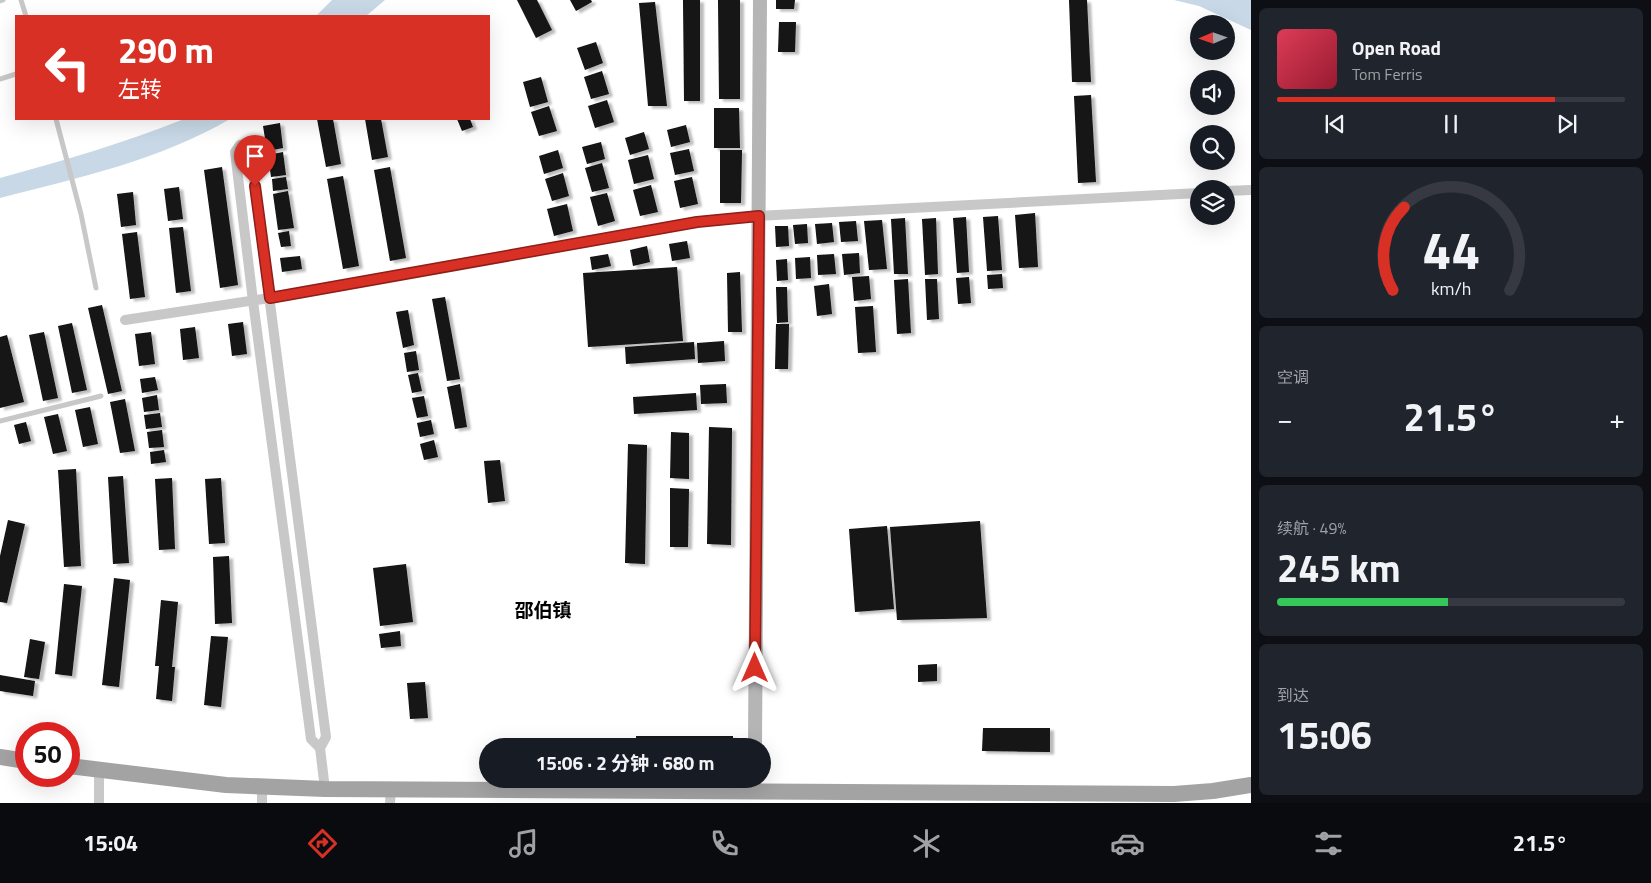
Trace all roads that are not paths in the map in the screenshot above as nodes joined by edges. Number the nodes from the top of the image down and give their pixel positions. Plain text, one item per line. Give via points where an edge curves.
1 (21, 0) edge
2 (760, 0) edge
3 (26, 15) edge
4 (15, 74) edge
5 (0, 79) edge
6 (56, 120) edge
7 (1251, 190) edge
8 (1235, 191) edge
9 (1190, 192) edge
10 (759, 216) junction
11 (96, 288) dead end
12 (270, 298) junction
13 (253, 301) junction
14 (125, 320) dead end
15 (101, 396) dead end
16 (0, 421) edge
17 (755, 738) edge
18 (320, 748) junction
19 (0, 757) edge
20 (15, 759) edge
21 (80, 767) edge
22 (99, 770) junction
23 (771, 785) edge
24 (1251, 785) edge
25 (734, 788) edge
26 (325, 789) junction
27 (262, 795) edge
28 (390, 796) edge
29 (675, 797) edge
30 (99, 803) edge

1 - 3 lane
2 - 10 main road
4 - 5 lane
6 - 11 lane
7 - 8 street
9 - 10 street
10 - 12 street via 697,222
10 - 17 main road
12 - 13 street
12 - 13 street via 250,148 245,144 235,152
12 - 18 street via 326,736
13 - 14 street
13 - 18 street via 311,739
15 - 16 lane
18 - 26 street
19 - 20 main road
21 - 22 main road
22 - 27 main road via 226,785
22 - 30 street
23 - 24 main road via 1174,794
25 - 29 main road
26 - 27 main road
26 - 28 main road
28 - 29 main road via 596,793

